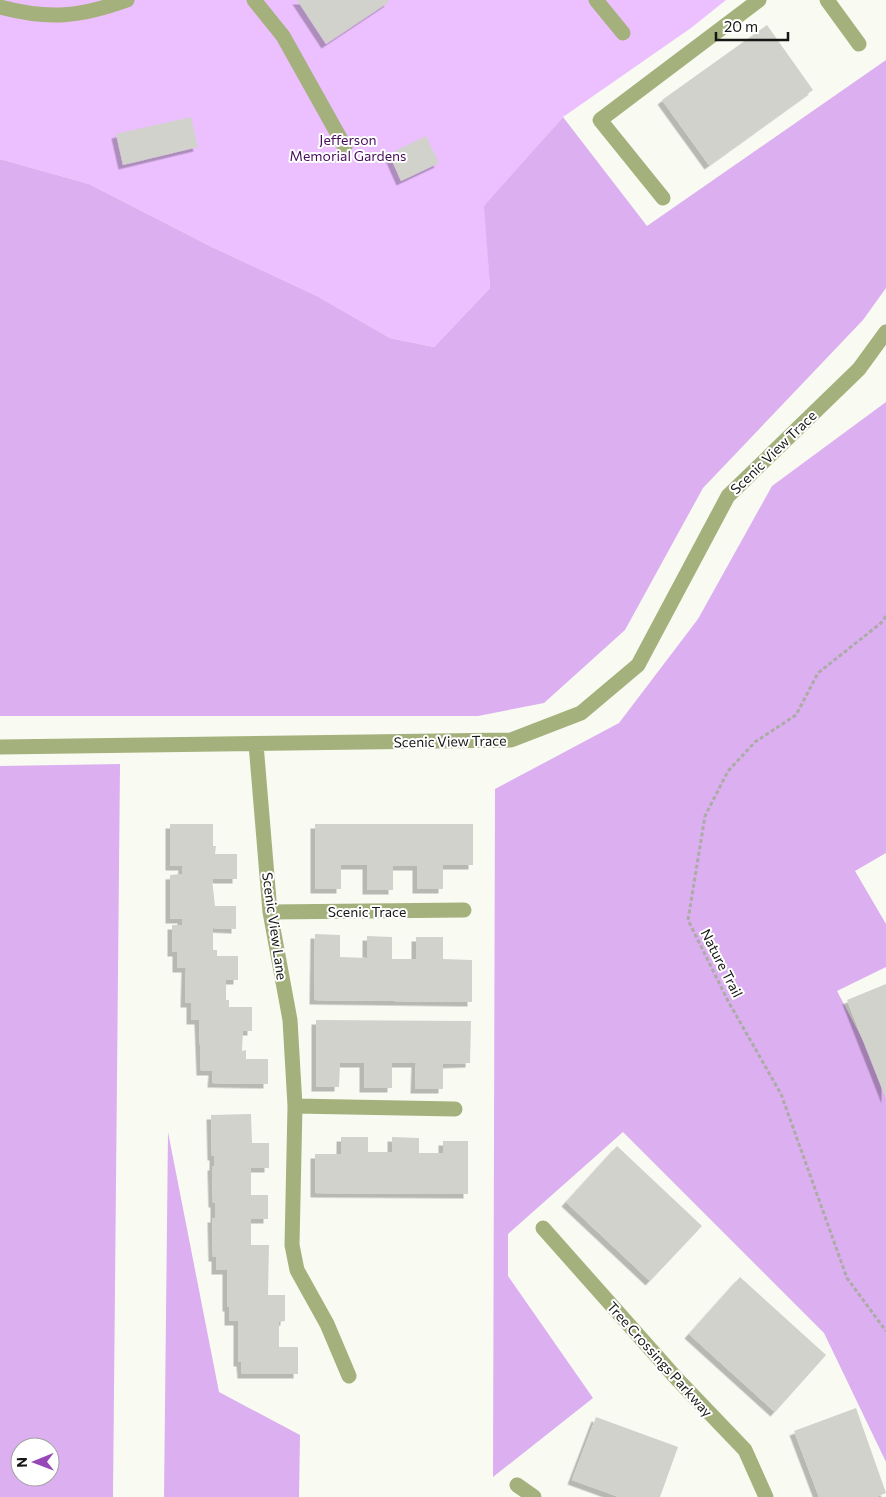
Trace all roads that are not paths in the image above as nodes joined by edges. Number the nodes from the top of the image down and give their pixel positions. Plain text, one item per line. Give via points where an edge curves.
1 (127, 0) edge
2 (254, 0) edge
3 (596, 0) edge
4 (759, 0) edge
5 (827, 0) edge
6 (0, 7) edge
7 (622, 33) dead end
8 (859, 44) dead end
9 (345, 147) dead end
10 (664, 198) dead end
11 (886, 332) edge
12 (256, 744) junction
13 (0, 747) edge
14 (464, 910) dead end
15 (270, 912) junction
16 (295, 1106) junction
17 (455, 1109) dead end
18 (543, 1228) dead end
19 (349, 1376) dead end
20 (517, 1485) dead end
21 (534, 1497) edge
22 (766, 1497) edge

1 - 6 street via 94,12 56,16
2 - 9 street via 283,36
3 - 7 street
4 - 10 street via 600,120
5 - 8 street
11 - 12 street, Scenic View Trace via 859,369 728,496 638,665 581,713 511,740
12 - 13 street, Scenic View Trace
12 - 15 street, Scenic View Lane
14 - 15 street, Scenic Trace
15 - 16 street, Scenic View Lane via 290,1020
16 - 17 street
16 - 19 street, Scenic View Lane via 292,1245 298,1270 327,1324
18 - 22 street, Tree Crossings Parkway via 677,1379 745,1450
20 - 21 street

